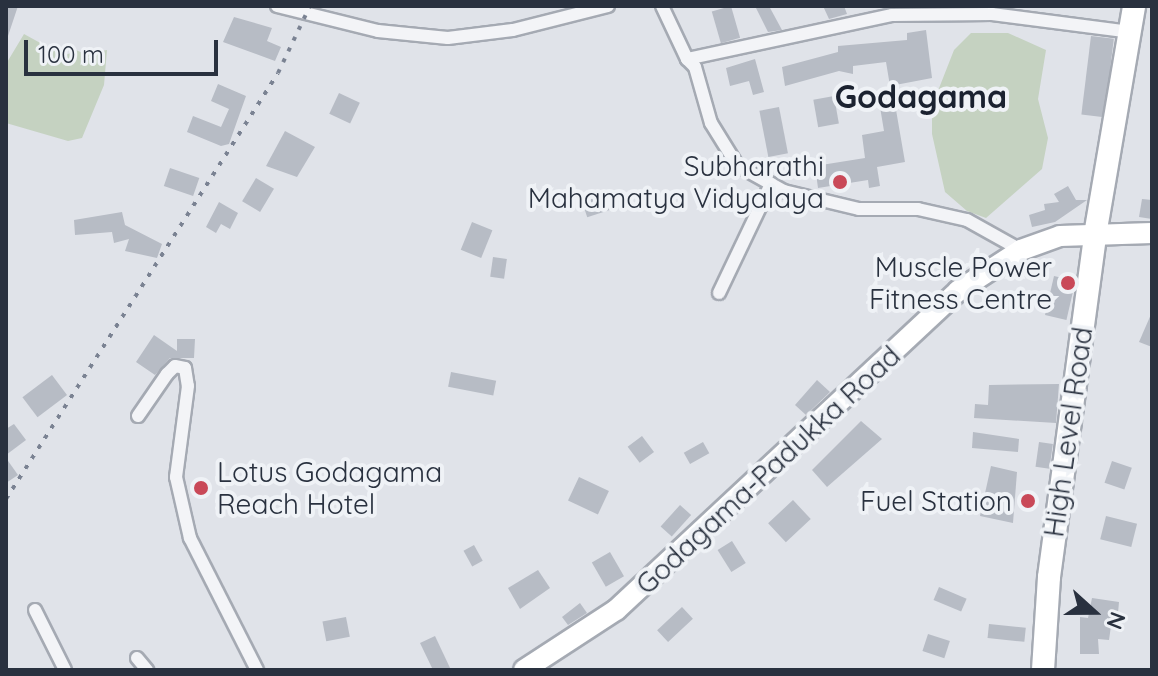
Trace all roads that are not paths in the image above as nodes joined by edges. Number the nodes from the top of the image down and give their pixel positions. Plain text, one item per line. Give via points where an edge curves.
1 (277, 6) edge
2 (608, 6) edge
3 (662, 6) edge
4 (1134, 6) edge
5 (953, 10) edge
6 (1130, 32) junction
7 (687, 59) junction
8 (771, 184) junction
9 (1152, 233) edge
10 (1095, 235) junction
11 (1021, 250) junction
12 (719, 293) dead end
13 (138, 416) dead end
14 (35, 610) dead end
15 (137, 658) dead end
16 (65, 670) edge
17 (147, 670) edge
18 (257, 670) edge
19 (524, 670) edge
20 (1043, 670) edge

1 - 2 street via 378,31 448,38 513,30
3 - 7 street
4 - 6 highway, High Level Road
5 - 6 street
5 - 7 street via 892,15
6 - 10 highway, High Level Road
7 - 8 street via 695,67 711,123 737,165
8 - 11 street via 859,209 918,209 967,220
8 - 12 street
9 - 10 main road, Godagama-Padukka Road
10 - 11 main road, Godagama-Padukka Road via 1060,236
10 - 20 highway, High Level Road via 1049,577
11 - 19 main road, Godagama-Padukka Road via 958,291 616,610
13 - 18 street via 167,374 175,366 185,368 188,386 176,477 190,538
14 - 16 street
15 - 17 street

